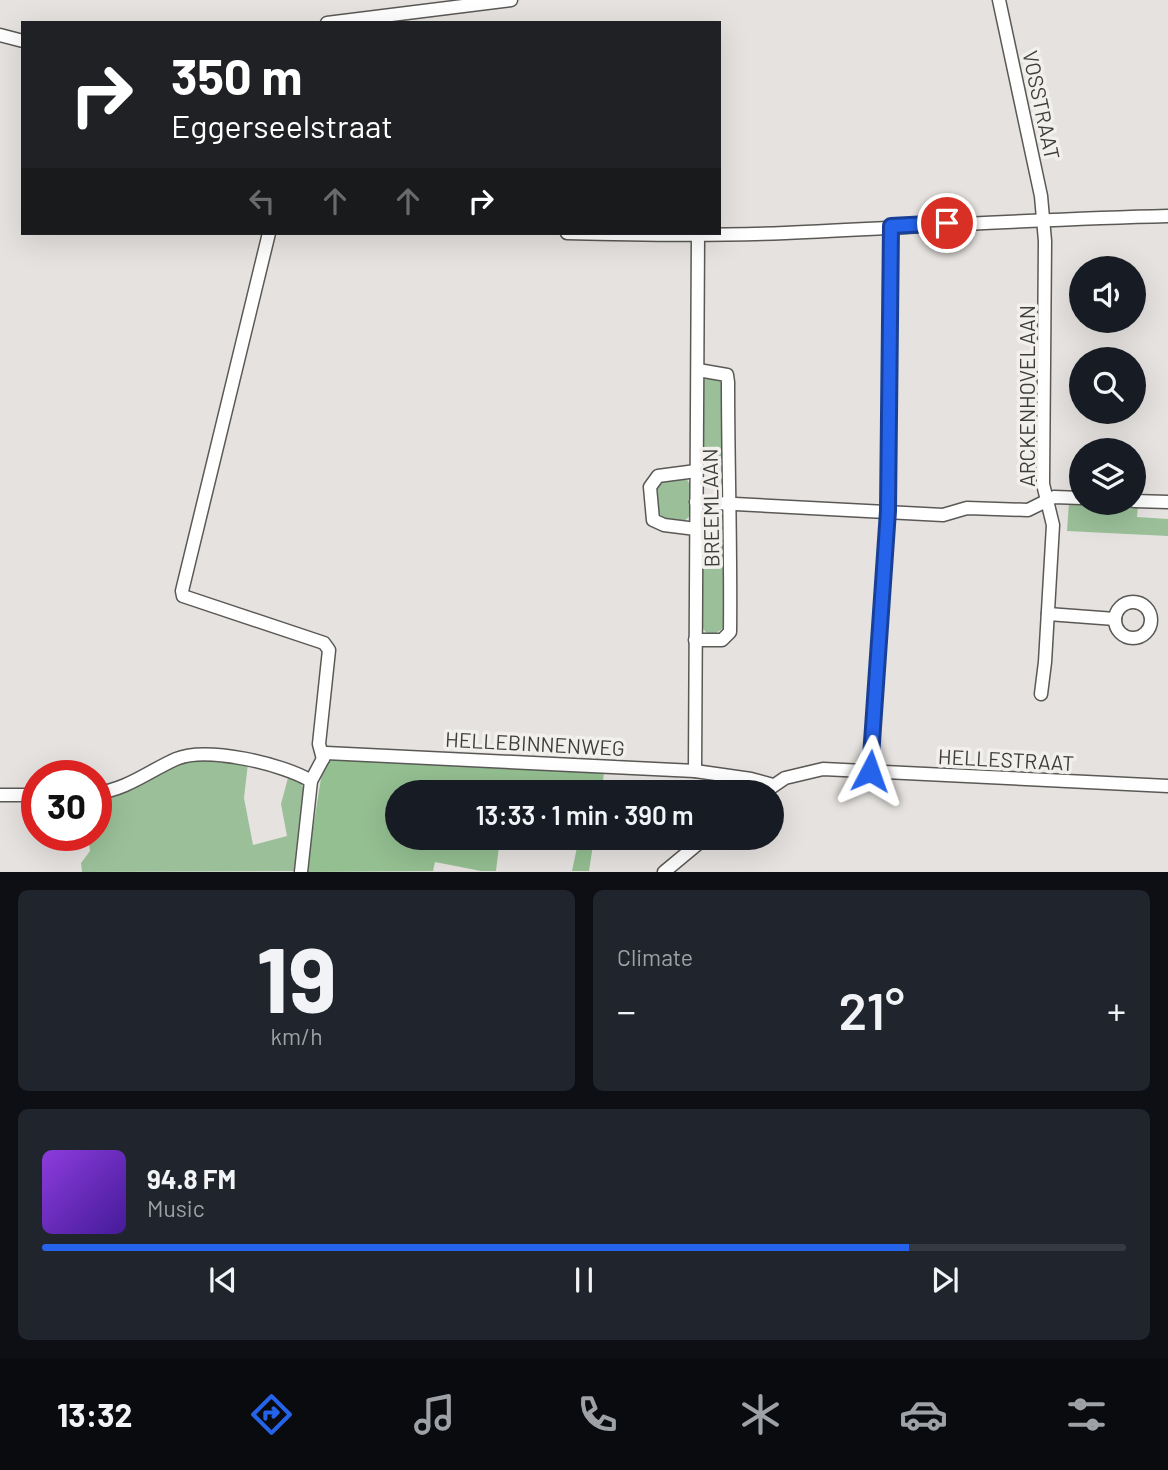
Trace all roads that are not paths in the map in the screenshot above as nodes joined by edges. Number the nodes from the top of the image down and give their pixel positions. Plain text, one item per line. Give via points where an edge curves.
1 (511, 0) edge
2 (999, 0) edge
3 (343, 21) edge
4 (0, 35) edge
5 (21, 40) edge
6 (1168, 216) edge
7 (1043, 219) junction
8 (891, 226) junction
9 (721, 234) edge
10 (270, 235) edge
11 (698, 235) edge
12 (698, 370) junction
13 (696, 471) junction
14 (1069, 498) edge
15 (1047, 500) junction
16 (1146, 501) edge
17 (696, 502) junction
18 (1168, 502) edge
19 (729, 503) junction
20 (888, 511) junction
21 (695, 528) junction
22 (1048, 614) junction
23 (1115, 619) dead end
24 (695, 640) junction
25 (1041, 694) dead end
26 (323, 759) junction
27 (695, 771) junction
28 (870, 771) junction
29 (753, 780) edge
30 (782, 780) edge
31 (312, 781) junction
32 (1168, 786) edge
33 (112, 790) edge
34 (0, 795) edge
35 (21, 795) edge
36 (691, 850) edge
37 (300, 872) edge
38 (664, 872) edge

1 - 3 street
2 - 7 street, VOSSTRAAT
4 - 5 street
6 - 7 street
7 - 8 street
7 - 15 street, ARCKENHOVELAAN via 1043,484
8 - 9 street
8 - 20 street
10 - 26 street via 182,591 183,596 324,643 329,650 319,744
11 - 12 street, BREEMLAAN
12 - 13 street, BREEMLAAN
12 - 19 street, BREEMLAAN via 727,375
13 - 17 street, BREEMLAAN
13 - 21 street, BREEMLAAN via 658,476 650,487 653,520
14 - 15 street
15 - 20 street via 1028,510
15 - 22 street, ARCKENHOVELAAN via 1053,525
16 - 18 street
17 - 19 street
17 - 21 street, BREEMLAAN
19 - 20 street
19 - 24 street, BREEMLAAN via 730,632 722,640
20 - 28 street
21 - 24 street, BREEMLAAN
22 - 23 street
22 - 25 street, ARCKENHOVELAAN
24 - 27 street, BREEMLAAN
26 - 27 street, HELLEBINNENWEG via 327,753 336,753
26 - 31 street
27 - 29 street, HELLEBINNENWEG
28 - 30 street, HELLESTRAAT via 823,769
28 - 32 street, HELLESTRAAT
31 - 33 street via 285,767 202,754 185,756
31 - 37 street
34 - 35 street
36 - 38 street

